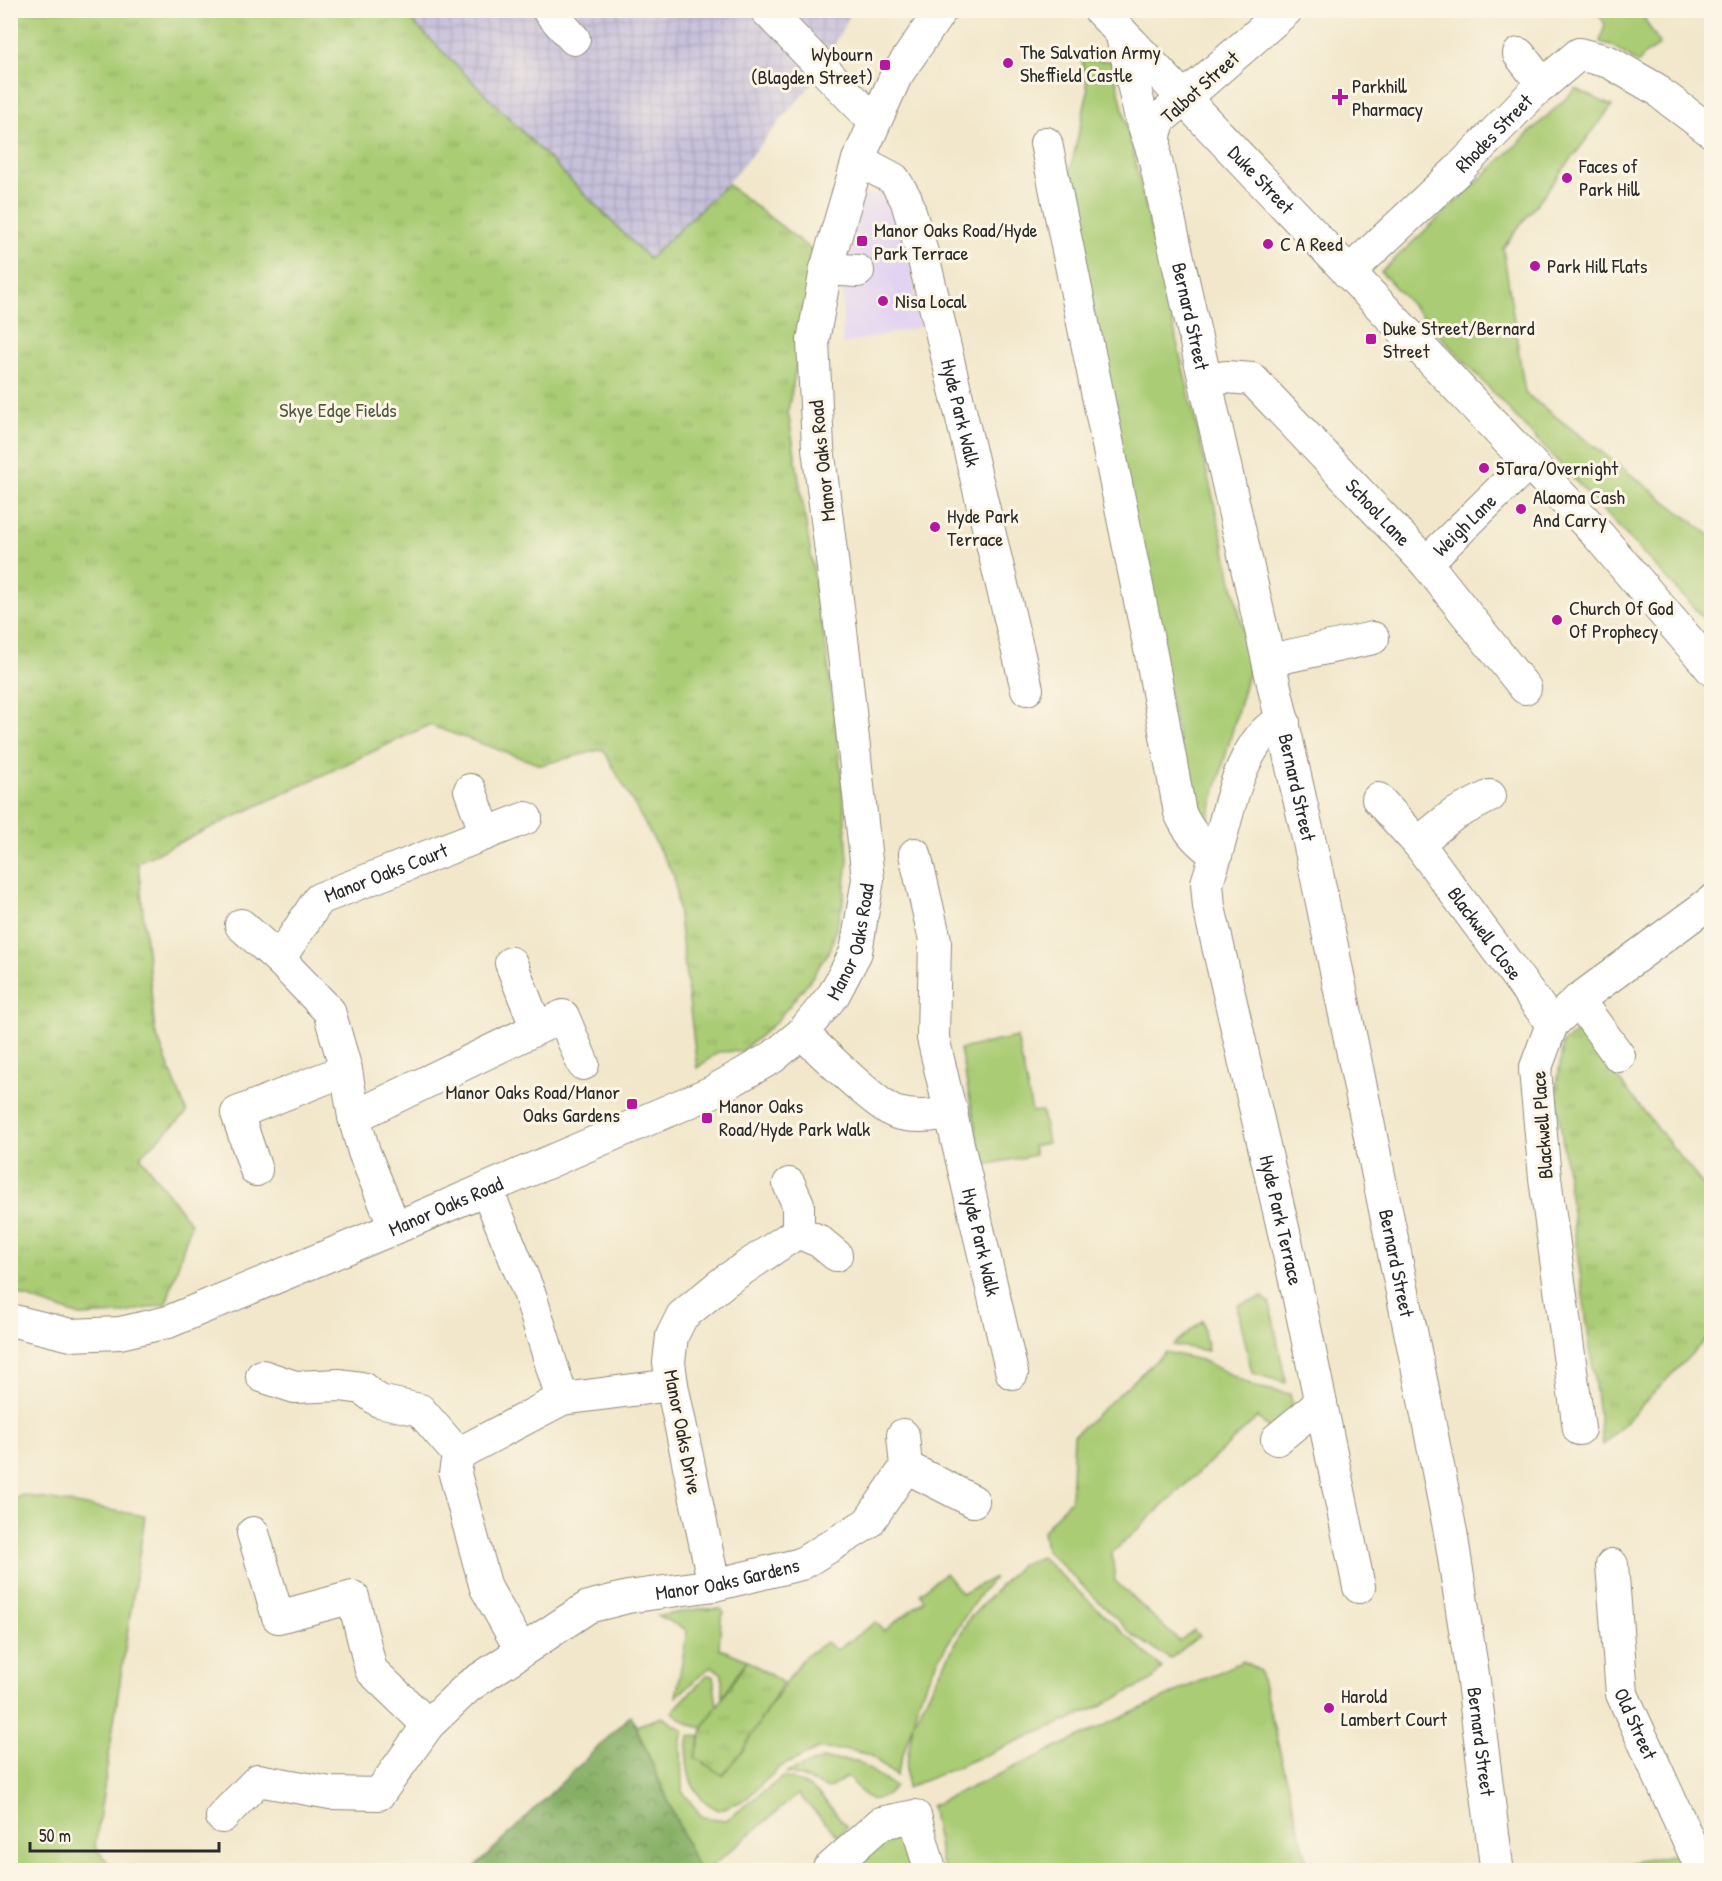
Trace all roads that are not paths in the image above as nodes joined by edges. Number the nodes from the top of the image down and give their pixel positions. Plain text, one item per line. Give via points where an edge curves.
1 (548, 10) edge
2 (766, 10) edge
3 (941, 10) edge
4 (1100, 10) edge
5 (1286, 10) edge
6 (1122, 34) junction
7 (574, 39) dead end
8 (1519, 54) dead end
9 (1543, 85) junction
10 (1184, 99) junction
11 (874, 122) junction
12 (1712, 132) edge
13 (1046, 143) dead end
14 (858, 160) junction
15 (1157, 168) junction
16 (826, 269) junction
17 (858, 271) dead end
18 (1348, 273) junction
19 (1206, 381) junction
20 (1528, 463) junction
21 (1426, 563) junction
22 (1373, 638) dead end
23 (1270, 660) junction
24 (1712, 669) edge
25 (1526, 688) dead end
26 (1027, 689) dead end
27 (1284, 722) junction
28 (470, 790) dead end
29 (1490, 796) dead end
30 (1378, 798) dead end
31 (526, 818) dead end
32 (486, 834) junction
33 (1418, 843) junction
34 (915, 854) dead end
35 (1216, 855) junction
36 (1709, 908) edge
37 (241, 925) dead end
38 (279, 959) junction
39 (512, 963) dead end
40 (1578, 1000) junction
41 (1552, 1024) junction
42 (536, 1027) junction
43 (802, 1033) junction
44 (1619, 1056) dead end
45 (583, 1064) dead end
46 (346, 1070) junction
47 (952, 1112) junction
48 (354, 1117) junction
49 (256, 1170) dead end
50 (789, 1184) dead end
51 (487, 1190) junction
52 (395, 1228) junction
53 (798, 1232) junction
54 (836, 1255) dead end
55 (10, 1320) edge
56 (1012, 1373) dead end
57 (262, 1376) dead end
58 (672, 1384) junction
59 (562, 1399) junction
60 (1321, 1403) junction
61 (1579, 1429) dead end
62 (903, 1435) dead end
63 (1277, 1439) dead end
64 (458, 1454) junction
65 (906, 1467) junction
66 (973, 1501) dead end
67 (253, 1533) dead end
68 (1612, 1565) dead end
69 (714, 1584) junction
70 (1359, 1587) dead end
71 (520, 1650) junction
72 (428, 1725) junction
73 (222, 1816) dead end
74 (828, 1870) edge
75 (930, 1870) edge
76 (1497, 1870) edge
77 (1702, 1870) edge

1 - 7 street
2 - 11 street
3 - 11 street, Manor Oaks Road via 896,76
4 - 6 main road, Duke Street
5 - 10 main road, Talbot Street
6 - 10 main road, Duke Street
6 - 15 main road
8 - 9 street
9 - 12 street, Rhodes Street via 1579,54 1609,62 1660,92
9 - 18 street, Rhodes Street
10 - 15 main road, Talbot Street via 1159,120 1155,133
10 - 18 main road, Duke Street
11 - 14 street, Manor Oaks Road
13 - 35 street via 1180,813 1187,829
14 - 16 street, Manor Oaks Road
14 - 26 street, Hyde Park Walk via 894,179 906,200 923,256
15 - 19 main road, Bernard Street
16 - 17 street
16 - 43 street, Manor Oaks Road via 813,341 816,426 868,879 856,952 834,994
18 - 20 main road, Duke Street
19 - 21 street, School Lane via 1226,377 1252,379
19 - 23 main road, Bernard Street
20 - 21 street, Weigh Lane
20 - 24 main road, Duke Street via 1599,536
21 - 25 street, School Lane
22 - 23 street
23 - 27 main road, Bernard Street
27 - 35 street, Hyde Park Terrace via 1268,728 1240,774
27 - 76 main road, Bernard Street via 1450,1525
28 - 32 street
29 - 33 street via 1454,815
30 - 33 street, Blackwell Close
31 - 32 street, Manor Oaks Court
32 - 38 street, Manor Oaks Court via 319,899
33 - 41 street, Blackwell Close
34 - 47 street, Hyde Park Walk via 935,940 933,1038
35 - 60 street, Hyde Park Terrace via 1207,883 1209,907
36 - 40 street, Blackwell Place
37 - 38 street
38 - 46 street via 329,1011
39 - 42 street
40 - 41 street, Blackwell Place
40 - 44 street
41 - 61 street, Blackwell Place via 1535,1070 1545,1178
42 - 45 street via 563,1016
42 - 48 street
43 - 47 street via 895,1113 926,1117
43 - 51 street, Manor Oaks Road via 773,1057 712,1092
46 - 48 street
46 - 49 street via 237,1113
47 - 56 street, Hyde Park Walk
48 - 52 street
50 - 53 street via 798,1203
51 - 52 street, Manor Oaks Road
51 - 59 street via 530,1294
52 - 55 street, Manor Oaks Road via 168,1322 120,1333 71,1335
53 - 54 street via 819,1240
53 - 58 street, Manor Oaks Drive via 725,1281 682,1316 672,1336
57 - 64 street via 295,1387 362,1388 379,1401 420,1410
58 - 59 street
58 - 69 street, Manor Oaks Drive
59 - 64 street
60 - 63 street
60 - 70 street, Hyde Park Terrace
62 - 65 street
64 - 71 street via 455,1474 486,1588
65 - 66 street
65 - 69 street, Manor Oaks Gardens via 868,1523 801,1564
67 - 72 street via 278,1617 353,1597 371,1670
68 - 77 street, Old Street via 1622,1694
69 - 71 street, Manor Oaks Gardens via 588,1607
71 - 72 street, Manor Oaks Gardens via 469,1686
72 - 73 street, Manor Oaks Gardens via 379,1794 330,1793 258,1780
74 - 75 street via 881,1824 915,1816

